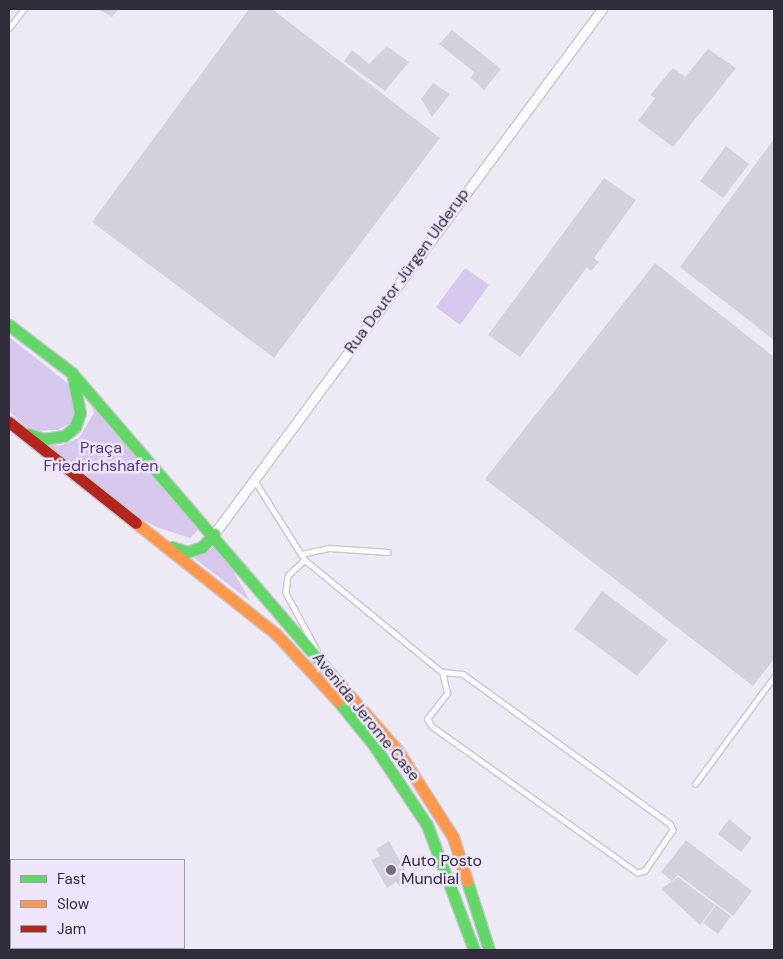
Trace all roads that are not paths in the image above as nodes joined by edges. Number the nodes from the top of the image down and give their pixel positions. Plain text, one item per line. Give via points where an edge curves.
1 (24, 9) edge
2 (602, 9) edge
3 (9, 28) edge
4 (9, 325) edge
5 (72, 373) junction
6 (9, 422) edge
7 (21, 432) junction
8 (255, 481) junction
9 (214, 534) junction
10 (158, 542) junction
11 (388, 552) dead end
12 (301, 554) junction
13 (305, 560) junction
14 (318, 657) junction
15 (442, 672) junction
16 (774, 678) edge
17 (695, 784) dead end
18 (474, 950) edge
19 (489, 950) edge

1 - 3 lane
2 - 8 street, Rua Doutor Jürgen Ulderup
4 - 5 main road, Avenida Jerome Case
5 - 7 main road via 80,413 75,427 64,436 44,439
5 - 9 main road, Avenida Jerome Case
6 - 7 main road, Avenida Jerome Case
7 - 10 main road, Avenida Jerome Case
8 - 9 street, Rua Doutor Jürgen Ulderup
8 - 12 lane
9 - 10 main road via 202,547 187,552
9 - 14 main road, Avenida Jerome Case
10 - 18 main road, Avenida Jerome Case via 276,634 373,744 427,825
11 - 12 lane via 330,548
12 - 13 lane
13 - 14 lane via 288,576 286,593 292,610 313,636
13 - 15 lane
14 - 19 main road, Avenida Jerome Case via 398,751 433,802 467,869
15 - 15 lane via 447,693 427,719 432,727 637,873 645,871 673,830 670,824 463,674
16 - 17 lane

